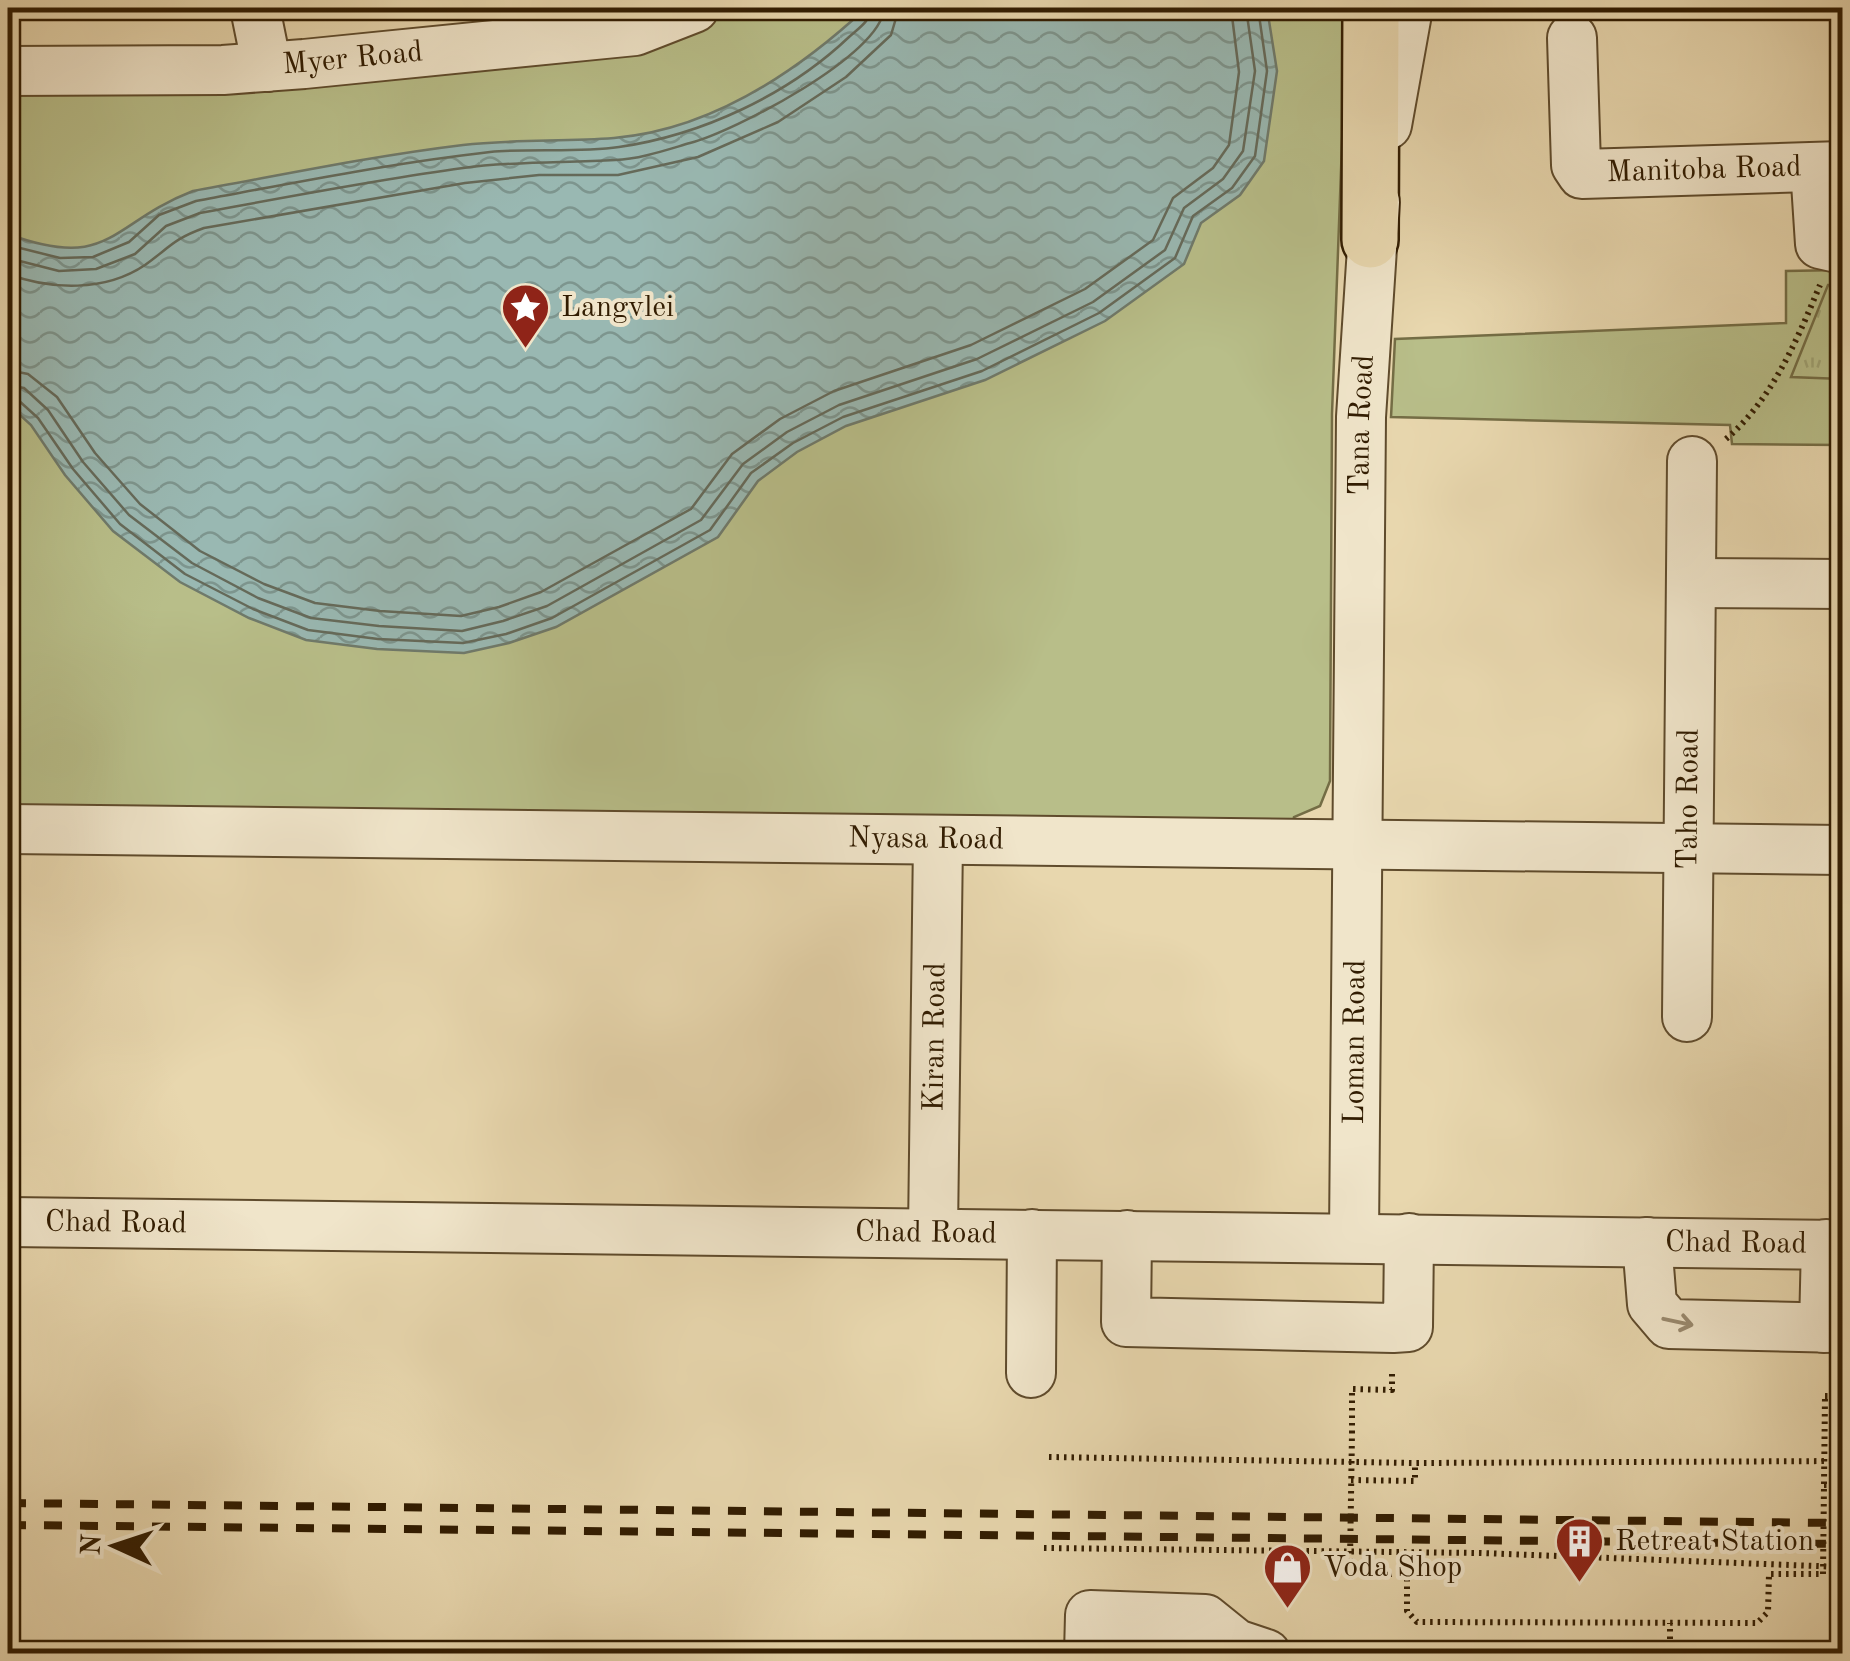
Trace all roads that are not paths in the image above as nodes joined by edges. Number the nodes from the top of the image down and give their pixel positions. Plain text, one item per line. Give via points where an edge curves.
1 (255, 8) edge
2 (1371, 8) edge
3 (1408, 8) edge
4 (680, 11) edge
5 (1572, 38) dead end
6 (268, 68) junction
7 (8, 72) edge
8 (1829, 167) edge
9 (1370, 240) junction
10 (1836, 250) edge
11 (1692, 461) road end
12 (1691, 583) junction
13 (1842, 584) edge
14 (8, 829) edge
15 (938, 840) junction
16 (1359, 845) junction
17 (1688, 849) junction
18 (1842, 850) edge
19 (1687, 1017) dead end
20 (8, 1222) edge
21 (933, 1232) junction
22 (1032, 1234) junction
23 (1128, 1235) junction
24 (1354, 1237) junction
25 (1409, 1238) junction
26 (1647, 1242) junction
27 (1834, 1244) edge
28 (1833, 1328) edge
29 (1031, 1373) dead end
30 (1089, 1654) edge
31 (1266, 1654) edge

1 - 6 street
2 - 9 main road
3 - 9 street, Tana Road
4 - 6 street, Myer Road via 636,31
5 - 8 street, Manitoba Road via 1576,165 1582,174
6 - 7 street, Myer Road
8 - 10 street via 1818,239
9 - 16 street, Tana Road via 1361,418
11 - 12 street, Taho Road
12 - 13 street
12 - 17 street, Taho Road
14 - 15 street, Nyasa Road
15 - 16 street, Nyasa Road
15 - 21 street, Kiran Road
16 - 17 street, Nyasa Road
16 - 24 street, Loman Road
17 - 18 street, Nyasa Road
17 - 19 street, Taho Road
20 - 21 street, Chad Road
21 - 22 street, Chad Road
22 - 23 street, Chad Road
22 - 29 street
23 - 24 street, Chad Road
23 - 25 street via 1126,1322 1393,1328 1408,1327
24 - 25 street, Chad Road
25 - 26 street, Chad Road
26 - 27 street, Chad Road
26 -> 28 street via 1652,1304 1669,1324
27 - 28 street
30 - 31 street via 1090,1615 1205,1619 1236,1644

